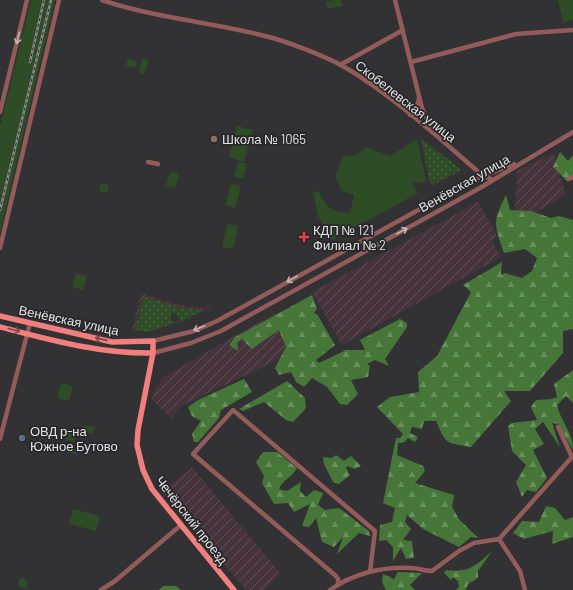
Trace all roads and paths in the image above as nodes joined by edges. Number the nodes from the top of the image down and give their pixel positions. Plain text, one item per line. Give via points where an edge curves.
1 (27, 0) edge
2 (60, 0) edge
3 (102, 0) edge
4 (395, 0) edge
5 (403, 30) junction
6 (573, 30) edge
7 (411, 62) junction
8 (340, 65) junction
9 (419, 95) junction
10 (0, 112) edge
11 (410, 115) junction
12 (573, 132) edge
13 (435, 136) junction
14 (523, 161) junction
15 (148, 162) dead end
16 (158, 164) dead end
17 (472, 166) junction
18 (482, 175) junction
19 (573, 177) edge
20 (568, 179) dead end
21 (494, 180) junction
22 (471, 181) junction
23 (480, 188) junction
24 (0, 248) edge
25 (329, 259) junction
26 (334, 269) junction
27 (303, 273) junction
28 (309, 282) junction
29 (0, 316) edge
30 (30, 323) junction
31 (0, 327) edge
32 (27, 334) junction
33 (154, 341) junction
34 (153, 353) junction
35 (558, 427) dead end
36 (0, 439) edge
37 (181, 525) junction
38 (499, 539) junction
39 (370, 572) junction
40 (336, 585) junction
41 (101, 590) edge
42 (234, 590) edge
43 (330, 590) edge
44 (340, 590) edge
45 (526, 590) edge

1 -> 10 street
2 - 24 street
3 - 8 street, Скобелевская улица via 146,12 266,36
4 - 5 street
5 - 7 street
5 - 8 street
6 - 7 street via 516,34
7 - 9 street
8 - 11 street, Скобелевская улица
9 - 11 street via 418,103
9 - 13 street via 428,125
11 - 13 street, Скобелевская улица
12 - 14 street
13 - 17 street, Скобелевская улица
14 - 18 street, Венёвская улица
14 - 21 street, Венёвская улица
15 - 16 street
17 - 18 street, Скобелевская улица
17 - 22 street via 474,174
18 - 21 street, Скобелевская улица
18 - 22 street, Венёвская улица
18 - 23 street via 484,181
19 - 20 street
21 - 23 street, Венёвская улица
22 - 25 street, Венёвская улица
26 -> 23 street, Венёвская улица
25 - 26 street via 329,264
25 - 27 street, Венёвская улица
26 - 28 street, Венёвская улица
27 - 28 street via 309,276
27 -> 33 street, Венёвская улица via 217,321 194,331
28 - 34 street, Венёвская улица via 207,337
29 - 30 main road, Венёвская улица
30 - 32 street
33 -> 30 main road, Венёвская улица via 112,342
31 -> 32 main road, Венёвская улица
32 - 34 main road, Венёвская улица via 103,351
32 - 36 street
33 - 34 main road, Чечёрский проезд
34 - 37 main road, Чечёрский проезд via 140,415 137,445 147,481
35 - 38 street via 572,457
37 - 41 street
37 - 42 main road, Чечёрский проезд
38 - 39 street via 474,542 432,571 410,568
38 - 45 street via 520,571
39 - 40 street
39 - 40 street via 375,531 233,410 193,454 336,576
40 - 43 street
40 - 44 street

